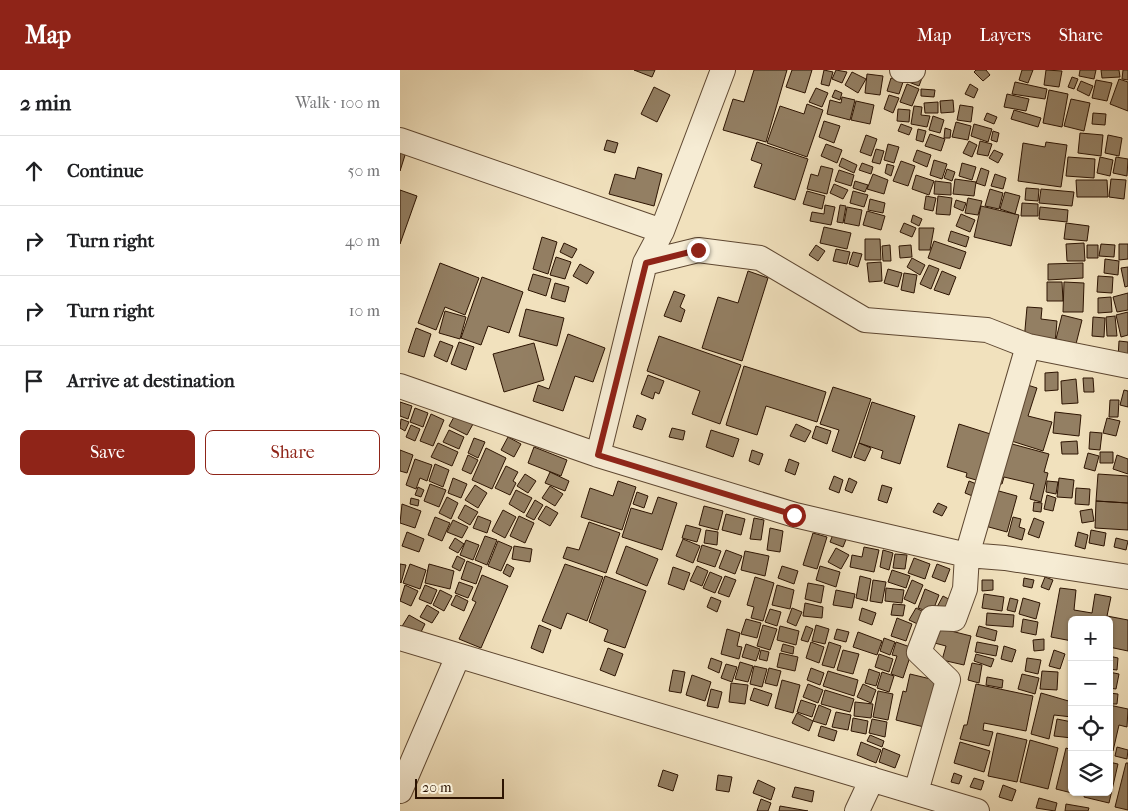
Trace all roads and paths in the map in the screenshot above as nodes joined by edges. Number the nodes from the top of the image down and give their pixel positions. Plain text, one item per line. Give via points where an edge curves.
1 (723, 70) edge
2 (902, 70) edge
3 (913, 70) edge
4 (400, 140) edge
5 (662, 231) junction
6 (646, 263) junction
7 (1028, 346) junction
8 (1128, 366) edge
9 (400, 386) edge
10 (598, 455) junction
11 (967, 555) junction
12 (1128, 577) edge
13 (400, 638) edge
14 (458, 656) junction
15 (872, 779) junction
16 (400, 791) edge
17 (916, 792) junction
18 (857, 811) edge
19 (977, 811) edge

1 - 5 street
2 - 3 street
4 - 5 street
5 - 6 street
6 - 7 street via 698,250 760,258 864,320 987,330
6 - 10 street
7 - 8 street
7 - 11 street
9 - 10 street
10 - 11 street via 794,515
11 - 12 street
11 - 17 street via 965,589 954,620 932,618 919,652 948,680
13 - 14 street
14 - 15 street
14 - 16 street
15 - 17 street
15 - 18 street
17 - 19 street

